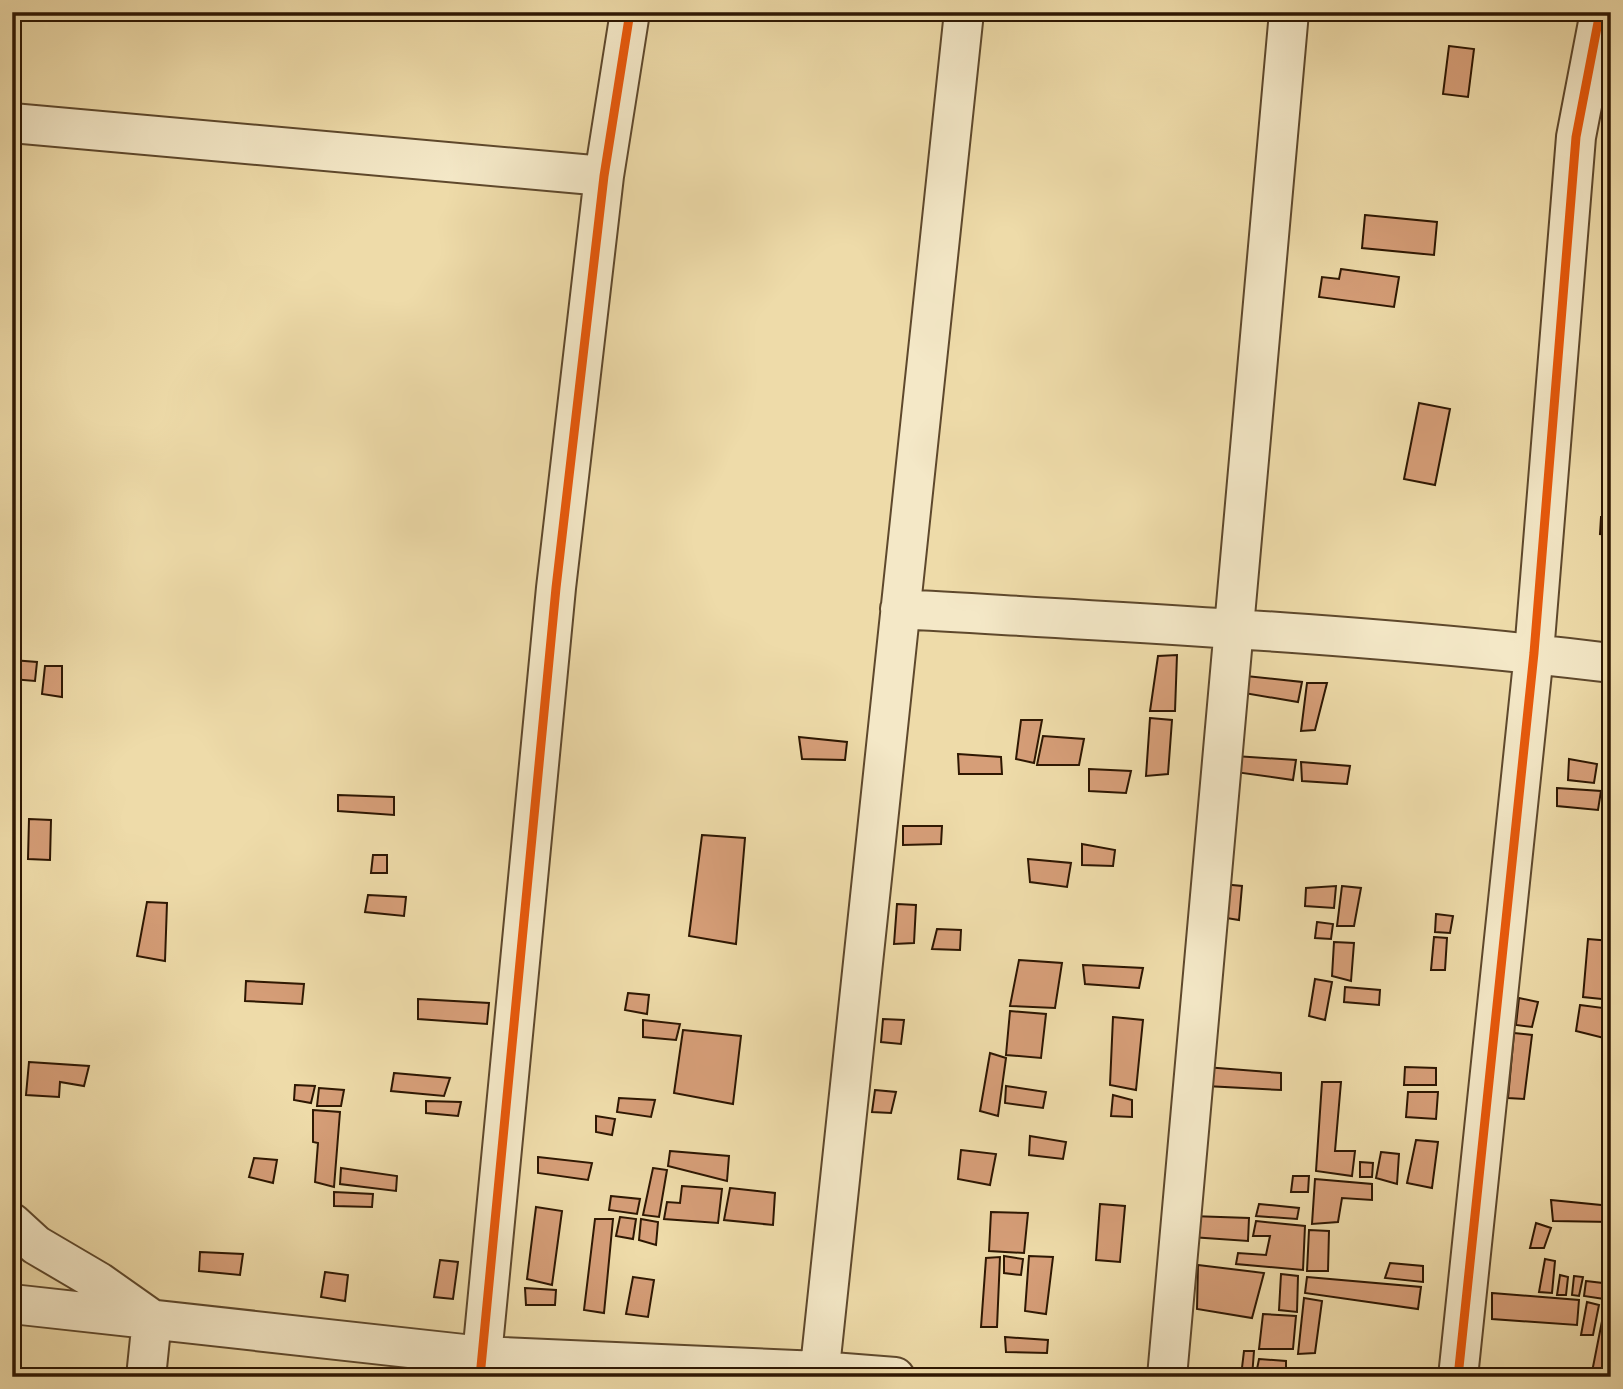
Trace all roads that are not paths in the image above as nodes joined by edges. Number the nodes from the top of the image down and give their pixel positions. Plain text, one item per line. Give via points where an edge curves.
1 (630, 12) edge
2 (964, 12) edge
3 (1289, 12) edge
4 (1600, 12) edge
5 (12, 122) edge
6 (604, 176) junction
7 (900, 609) junction
8 (1235, 629) junction
9 (1534, 653) junction
10 (1611, 663) edge
11 (12, 1223) edge
12 (12, 1304) edge
13 (152, 1319) junction
14 (481, 1366) edge
15 (819, 1374) edge
16 (146, 1377) edge
17 (894, 1377) edge
18 (1167, 1377) edge
19 (1458, 1377) edge

1 - 6 street
2 - 7 street
3 - 8 street
4 - 9 street via 1576,137
5 - 6 street
6 - 14 street via 556,588
7 - 8 street
7 - 15 street
8 - 9 street
8 - 18 street
9 - 10 street
9 - 19 street
11 - 13 street via 36,1245
12 - 13 street
13 - 14 street
13 - 16 street
14 - 15 street
15 - 17 street

